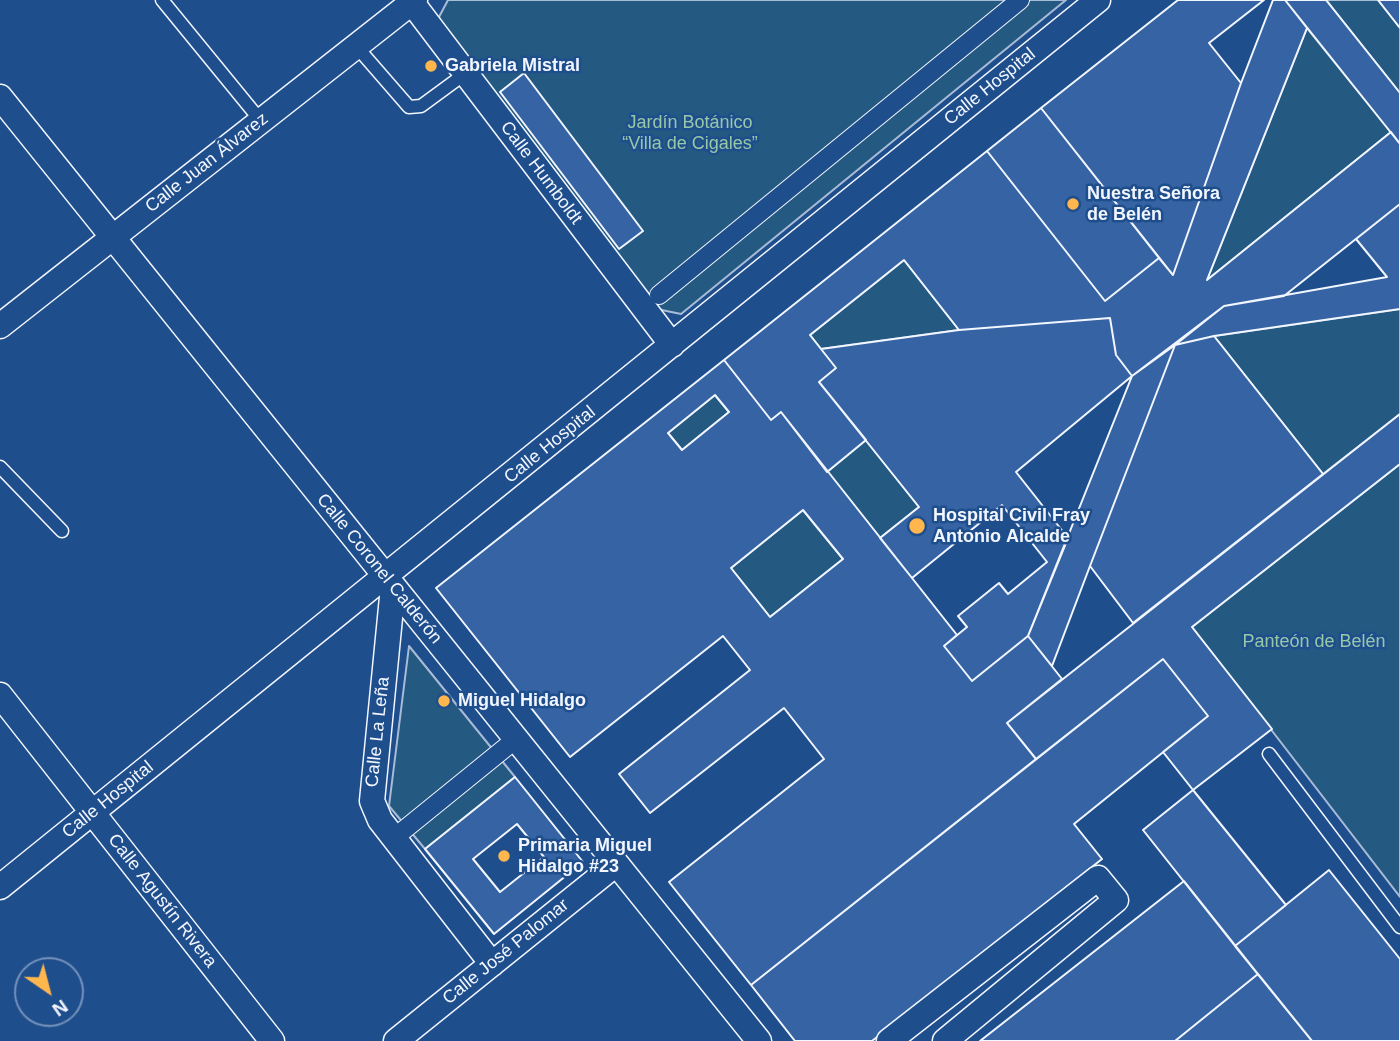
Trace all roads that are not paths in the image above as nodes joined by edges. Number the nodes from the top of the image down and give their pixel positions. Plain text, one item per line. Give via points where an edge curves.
1 (162, 0) edge
2 (1020, 0) edge
3 (1098, 0) edge
4 (412, 1) edge
5 (356, 47) junction
6 (466, 73) junction
7 (0, 97) edge
8 (261, 121) junction
9 (113, 238) junction
10 (659, 295) dead end
11 (0, 326) edge
12 (673, 345) junction
13 (0, 467) edge
14 (62, 531) dead end
15 (390, 582) junction
16 (0, 695) edge
17 (516, 739) junction
18 (1269, 754) dead end
19 (92, 813) junction
20 (394, 838) junction
21 (617, 864) junction
22 (0, 887) edge
23 (1400, 927) edge
24 (492, 964) junction
25 (272, 1041) edge
26 (396, 1041) edge
27 (760, 1041) edge
28 (889, 1041) edge
29 (945, 1041) edge

1 - 8 lane
2 - 10 street
3 - 12 street, Calle Hospital
4 - 5 street, Calle Juan Álvarez
4 - 6 street, Calle Humboldt
5 - 6 lane via 409,107 421,106
5 - 8 street, Calle Juan Álvarez
6 - 12 street, Calle Humboldt
7 - 9 street, Calle Coronel Calderón
8 - 9 street, Calle Juan Álvarez
9 - 11 street, Calle Juan Álvarez
9 - 15 street, Calle Coronel Calderón
12 - 15 street, Calle Hospital
13 - 14 lane
15 - 17 street, Calle Coronel Calderón
15 - 19 street, Calle Hospital
15 - 20 street, Calle La Leña via 372,801
16 - 19 street, Calle Agustín Rivera
17 - 20 street
17 - 21 street, Calle Coronel Calderón
18 - 23 lane
19 - 22 street, Calle Hospital
19 - 25 street, Calle Agustín Rivera
20 - 24 street, Calle La Leña
21 - 24 street, Calle José Palomar
21 - 27 street, Calle Coronel Calderón
24 - 26 street, Calle José Palomar
28 - 29 street via 1098,878 1116,900

